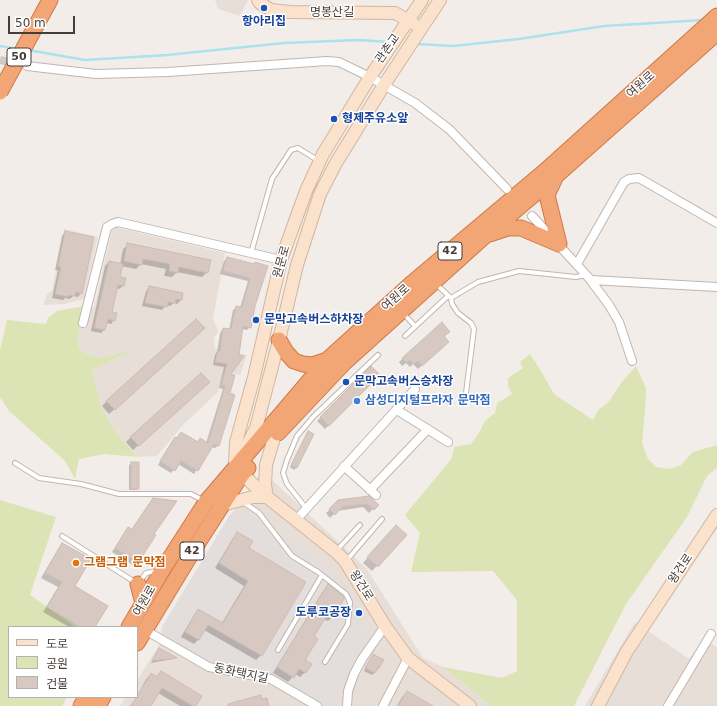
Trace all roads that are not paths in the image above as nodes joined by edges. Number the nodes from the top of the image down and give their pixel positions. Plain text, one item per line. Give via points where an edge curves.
1 (38, 0) edge
2 (50, 0) edge
3 (258, 0) edge
4 (422, 0) edge
5 (440, 0) edge
6 (717, 16) edge
7 (34, 19) junction
8 (405, 24) junction
9 (418, 33) junction
10 (717, 33) edge
11 (688, 50) junction
12 (27, 66) tunnel mouth
13 (0, 71) edge
14 (372, 73) junction
15 (386, 82) junction
16 (0, 92) edge
17 (320, 161) junction
18 (557, 174) junction
19 (507, 189) dead end
20 (532, 216) dead end
21 (717, 223) edge
22 (486, 235) junction
23 (559, 244) junction
24 (251, 253) junction
25 (281, 260) junction
26 (576, 264) junction
27 (297, 265) junction
28 (589, 278) junction
29 (434, 282) junction
30 (717, 287) edge
31 (450, 297) junction
32 (402, 311) junction
33 (83, 323) dead end
34 (416, 326) junction
35 (405, 336) dead end
36 (279, 340) junction
37 (378, 355) dead end
38 (328, 360) junction
39 (632, 361) dead end
40 (415, 389) dead end
41 (466, 393) dead end
42 (397, 410) junction
43 (428, 429) junction
44 (274, 438) junction
45 (448, 442) dead end
46 (15, 463) dead end
47 (344, 466) junction
48 (238, 472) junction
49 (267, 497) junction
50 (240, 500) junction
51 (206, 502) junction
52 (222, 505) junction
53 (306, 508) junction
54 (717, 515) edge
55 (382, 519) dead end
56 (296, 520) junction
57 (360, 525) dead end
58 (62, 536) dead end
59 (336, 552) junction
60 (345, 561) junction
61 (163, 569) junction
62 (322, 575) junction
63 (138, 584) junction
64 (143, 603) junction
65 (137, 626) edge
66 (385, 626) junction
67 (138, 628) edge
68 (138, 632) edge
69 (711, 634) dead end
70 (278, 650) dead end
71 (408, 658) junction
72 (325, 662) dead end
73 (317, 706) edge
74 (346, 706) edge
75 (383, 706) edge
76 (470, 706) edge
77 (598, 706) edge
78 (668, 706) edge

1 - 7 highway, 50
2 - 7 highway, 50
3 - 8 main road, 명봉산길 via 271,10 290,12 395,13
4 - 8 main road
5 - 9 main road
6 - 11 highway, 여원로 / 42
7 - 13 highway, 50
7 - 16 highway, 50, bridge
8 - 9 main road, 명봉산길
8 - 14 main road, 관촌교
9 - 15 main road, 관촌교
10 - 11 highway, 여원로 / 42
11 - 18 highway, 여원로 / 42
11 - 38 highway, 여원로 / 42 via 411,284
12 - 14 street via 96,74 168,72 327,61 339,62
14 - 15 street
14 - 17 main road, 원문로
15 - 19 street via 449,129
15 - 27 main road, 원문로 via 320,194
17 - 24 lane via 298,148 291,150 272,179
17 - 25 main road, 원문로 via 306,191
18 - 22 highway, 여원로 / 42
18 - 23 highway via 548,195
20 - 23 street
21 - 26 street via 639,178 629,179 624,182
22 - 23 highway via 508,228 521,228
22 - 29 highway, 여원로 / 42
23 - 26 street
24 - 25 street
24 - 33 street via 118,222 112,224 107,227
25 - 27 main road
25 - 48 main road, 원문로 via 236,442
26 - 28 street
27 - 36 main road, 원문로
28 - 30 street
28 - 31 lane via 519,271 478,282
28 - 39 street via 619,322
29 - 31 lane
29 - 32 highway, 여원로 / 42
31 - 34 lane
31 - 41 lane via 458,313 474,329
32 - 34 lane
32 - 44 highway, 여원로 / 42 via 344,363
34 - 35 lane
36 - 38 highway via 294,361 312,365
36 - 48 main road, 원문로 via 256,428
37 - 53 lane via 314,416 297,436 283,473 287,484
38 - 48 highway, 여원로 / 42
40 - 42 street
42 - 43 street
42 - 47 street
43 - 45 street
43 - 47 street via 373,492
44 - 48 highway, 여원로 / 42
44 - 49 main road via 266,465
46 - 51 lane via 39,478 80,484 118,494 191,494
47 - 53 street
48 - 49 main road, 왕건로
48 - 51 highway, 여원로 / 42
48 - 52 highway, 여원로 / 42
49 - 50 main road
49 - 56 main road, 왕건로
50 - 52 main road
50 - 62 lane via 258,513 292,556
51 - 61 highway, 여원로 / 42
52 - 67 highway, 여원로 / 42
53 - 56 street
54 - 77 main road, 왕건로 via 627,651
55 - 60 lane
56 - 59 main road, 왕건로
57 - 59 lane
58 - 63 lane
59 - 60 main road, 왕건로
60 - 66 main road, 왕건로
61 - 63 lane via 146,573
61 - 64 highway, 여원로 / 42
62 - 70 lane
62 - 72 lane via 346,594 350,602 348,624
63 - 64 highway
64 - 65 highway, 여원로 / 42
66 - 71 main road, 왕건로
66 - 74 street via 354,674
68 - 73 street, 동화택지길 via 209,667 271,679
69 - 78 street
71 - 75 street
71 - 76 main road, 왕건로

